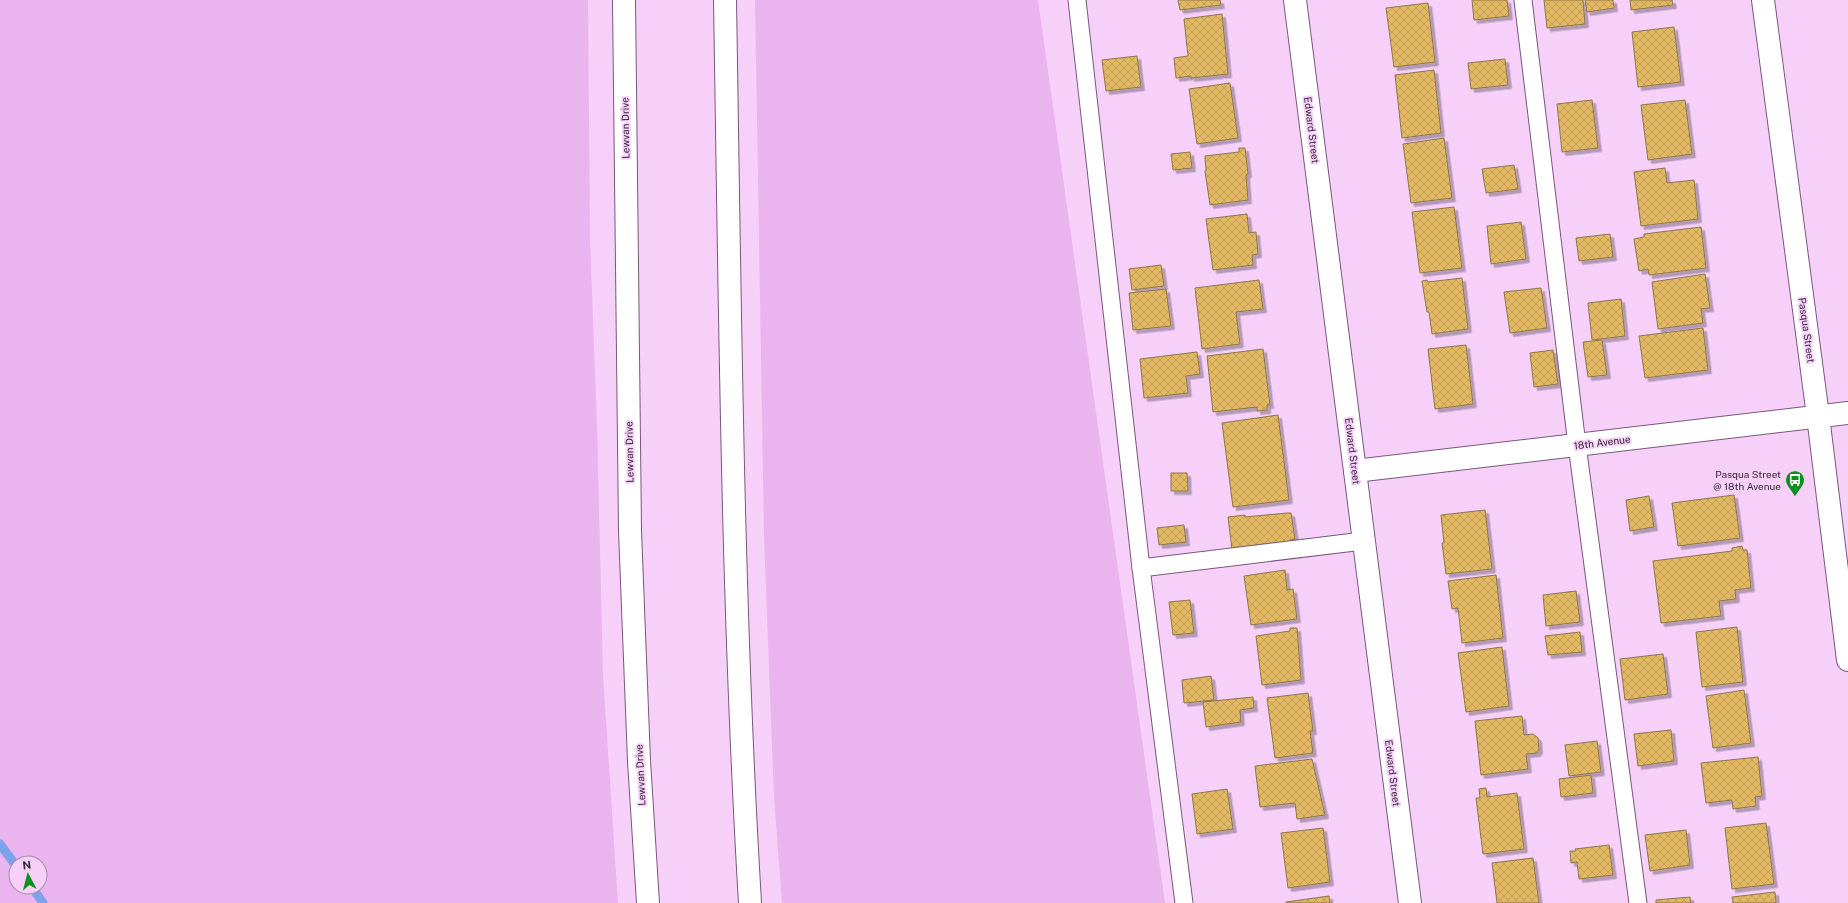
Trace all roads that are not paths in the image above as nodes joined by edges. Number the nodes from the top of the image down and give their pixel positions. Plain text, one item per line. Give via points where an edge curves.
1 (624, 0) edge
2 (725, 0) edge
3 (1077, 0) edge
4 (1295, 0) edge
5 (1523, 0) edge
6 (1763, 0) edge
7 (1848, 413) edge
8 (1818, 416) junction
9 (1577, 444) junction
10 (1355, 471) junction
11 (1363, 541) junction
12 (1141, 568) junction
13 (1848, 660) edge
14 (648, 903) edge
15 (750, 903) edge
16 (1184, 903) edge
17 (1410, 903) edge
18 (1638, 903) edge

1 - 14 street, Lewvan Drive via 630,531 639,762
2 - 15 street via 735,546
3 - 12 lane
4 - 10 street, Edward Street
5 - 9 lane
6 - 8 street, Pasqua Street
7 - 8 street, 18th Avenue
8 - 9 street, 18th Avenue
8 - 13 street, Pasqua Street
9 - 10 street, 18th Avenue
9 - 18 lane
10 - 11 street, Edward Street
11 - 12 lane
11 - 17 street, Edward Street
12 - 16 lane

